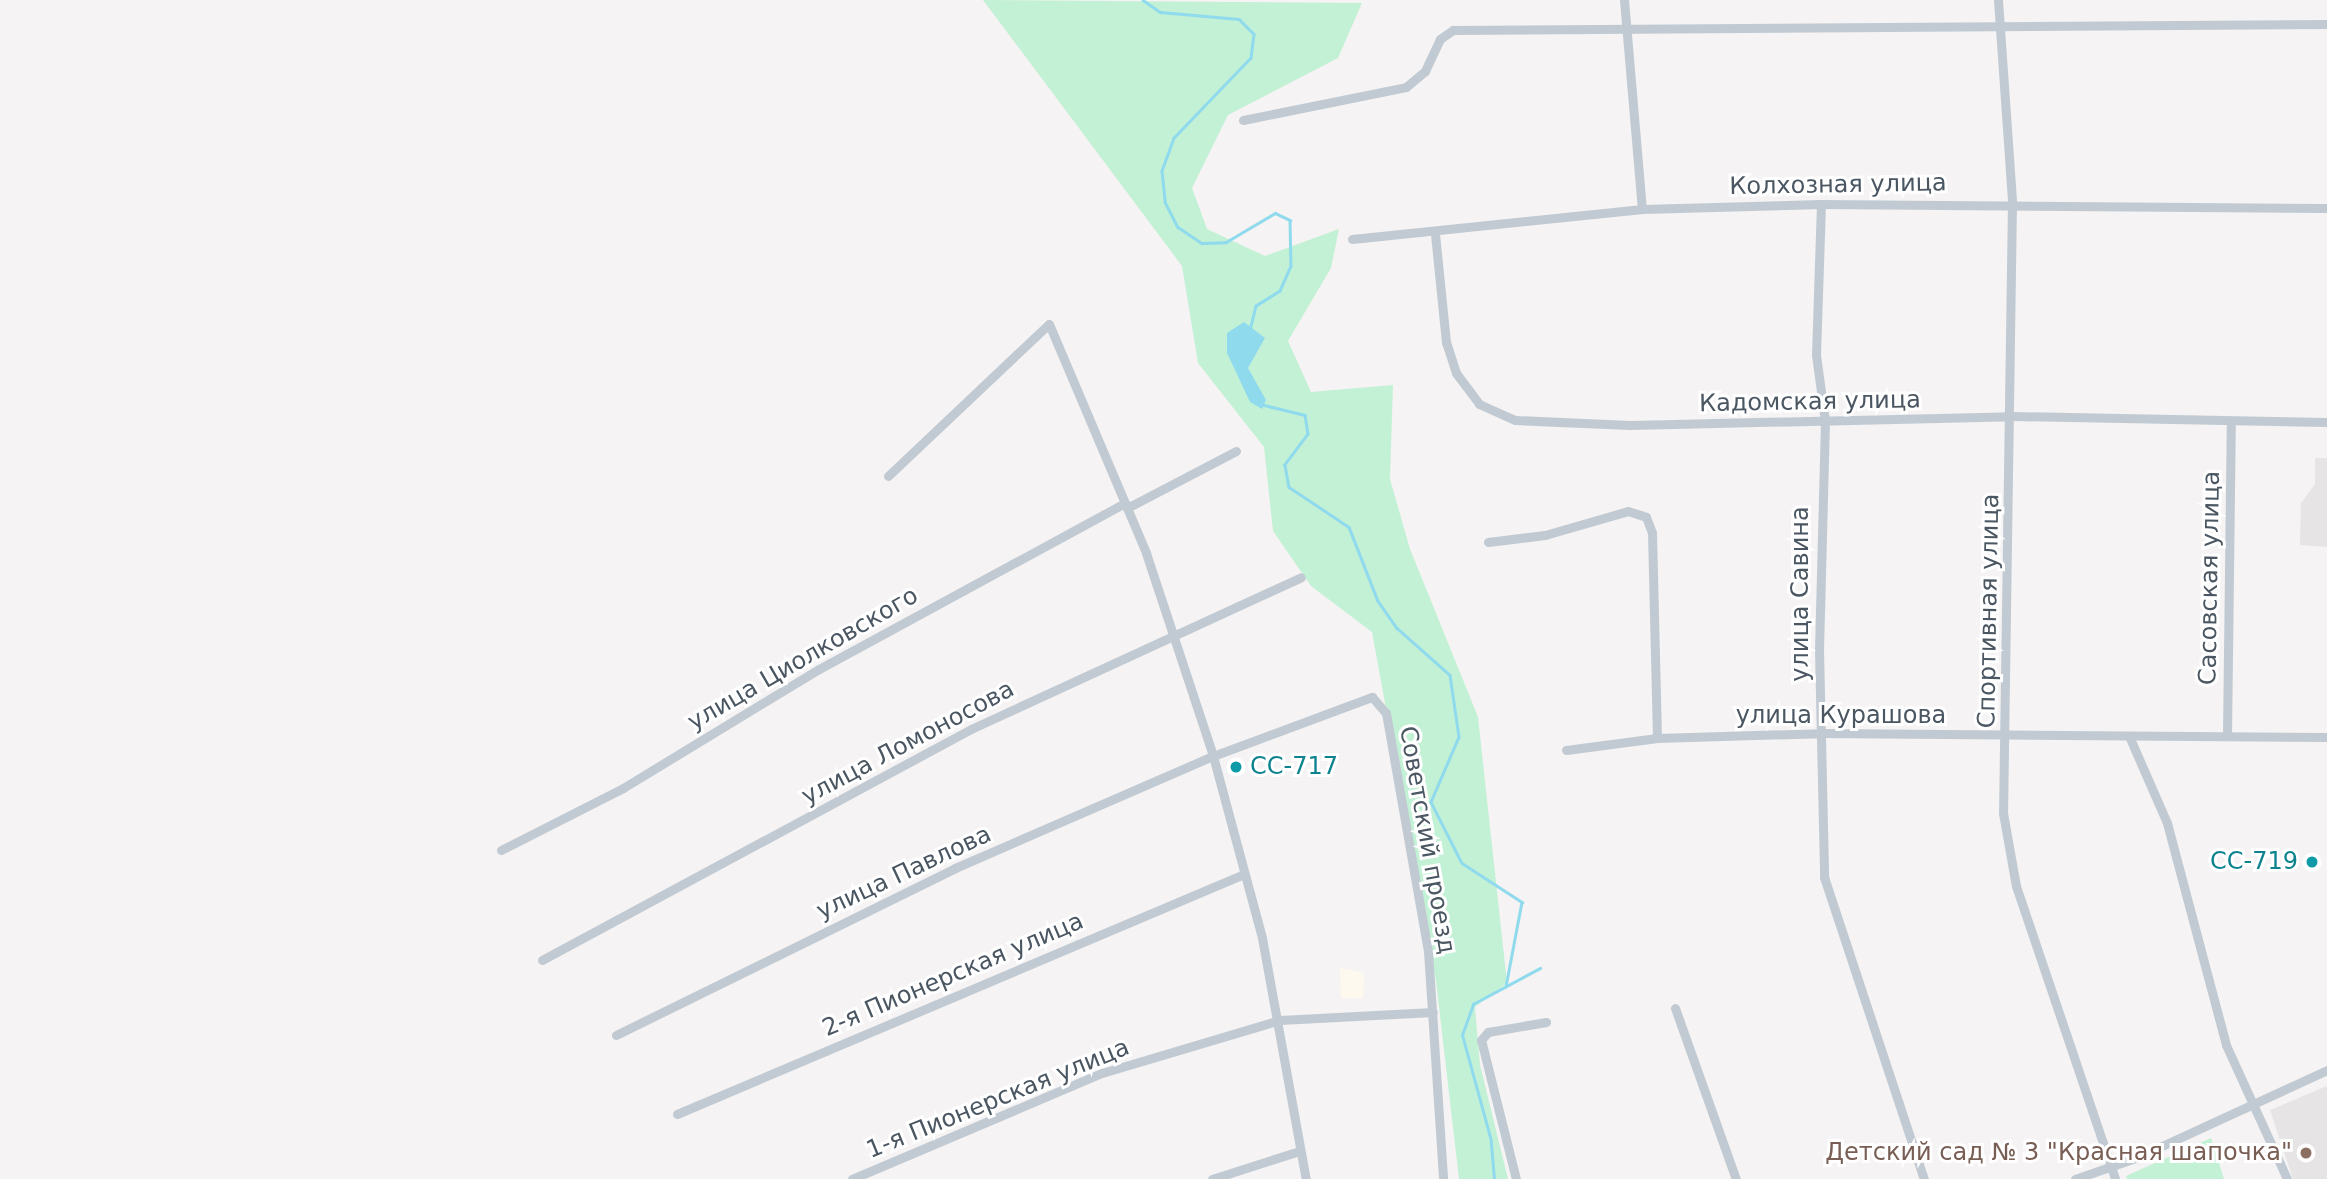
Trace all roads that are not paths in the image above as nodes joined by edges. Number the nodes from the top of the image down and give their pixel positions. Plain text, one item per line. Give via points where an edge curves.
1 (1624, 0) edge
2 (1998, 0) edge
3 (2327, 24) edge
4 (2003, 26) junction
5 (1627, 27) junction
6 (1243, 120) dead end
7 (2012, 202) junction
8 (1821, 204) junction
9 (2327, 208) edge
10 (1642, 209) junction
11 (1435, 234) junction
12 (1352, 239) dead end
13 (2013, 416) junction
14 (1825, 421) junction
15 (2231, 421) junction
16 (2327, 422) edge
17 (1236, 451) dead end
18 (888, 475) dead end
19 (1126, 505) junction
20 (1489, 542) dead end
21 (1301, 577) dead end
22 (1172, 633) junction
23 (1821, 733) junction
24 (2006, 736) junction
25 (2129, 736) junction
26 (2227, 736) junction
27 (2327, 737) edge
28 (1657, 738) junction
29 (1566, 750) dead end
30 (1213, 756) junction
31 (501, 850) dead end
32 (1244, 874) junction
33 (542, 960) dead end
34 (1675, 1008) dead end
35 (1433, 1012) junction
36 (1280, 1020) junction
37 (1546, 1022) dead end
38 (616, 1035) dead end
39 (2327, 1070) edge
40 (2255, 1104) junction
41 (677, 1114) dead end
42 (1299, 1151) junction
43 (2111, 1166) junction
44 (852, 1179) edge
45 (1212, 1179) edge
46 (1306, 1179) edge
47 (1443, 1179) edge
48 (1516, 1179) edge
49 (1736, 1179) edge
50 (1924, 1179) edge
51 (2076, 1179) edge
52 (2115, 1179) edge
53 (2287, 1179) edge

1 - 5 street
2 - 4 street, Спортивная улица
3 - 4 street
4 - 5 street
4 - 7 street, Спортивная улица
5 - 6 street via 1453,30 1440,39 1425,71 1406,86
5 - 10 street
7 - 8 street, Колхозная улица
7 - 9 street, Колхозная улица
7 - 13 street, Спортивная улица
8 - 10 street, Колхозная улица
8 - 14 street, улица Савина via 1816,355
10 - 11 street, Колхозная улица
11 - 12 street, Колхозная улица
11 - 14 street, Кадомская улица via 1451,362 1467,394 1494,413 1515,420 1630,425
13 - 14 street, Кадомская улица
13 - 15 street, Кадомская улица
13 - 24 street, Спортивная улица
14 - 23 street, улица Савина via 1819,478
15 - 16 street, Кадомская улица
15 - 26 street, Сасовская улица
17 - 19 street, улица Циолковского
18 - 19 street via 1049,324
19 - 22 street
19 - 31 street, улица Циолковского via 819,669 623,788
20 - 28 street via 1545,535 1628,511 1646,517 1652,533
21 - 22 street, улица Ломоносова
22 - 30 street
22 - 33 street, улица Ломоносова via 971,729
23 - 24 street, улица Курашова
23 - 28 street, улица Курашова
23 - 50 street, улица Савина via 1829,905 1884,1045
24 - 25 street, улица Курашова
24 - 43 street, Спортивная улица via 2003,813 2015,886
25 - 26 street, улица Курашова
25 - 40 street via 2167,823 2226,1045
26 - 27 street, улица Курашова
28 - 29 street, улица Курашова
30 - 32 street
30 - 35 street, Советский проезд via 1354,699 1381,702 1423,918
30 - 38 street, улица Павлова via 955,868
32 - 36 street
32 - 41 street, 2-я Пионерская улица
34 - 49 street
35 - 36 street
35 - 47 street
36 - 42 street
36 - 44 street, 1-я Пионерская улица via 1102,1073
37 - 48 street via 1488,1032 1481,1041
39 - 40 street
40 - 43 street
40 - 53 street
42 - 45 street
42 - 46 street
43 - 51 street
43 - 52 street, Спортивная улица

